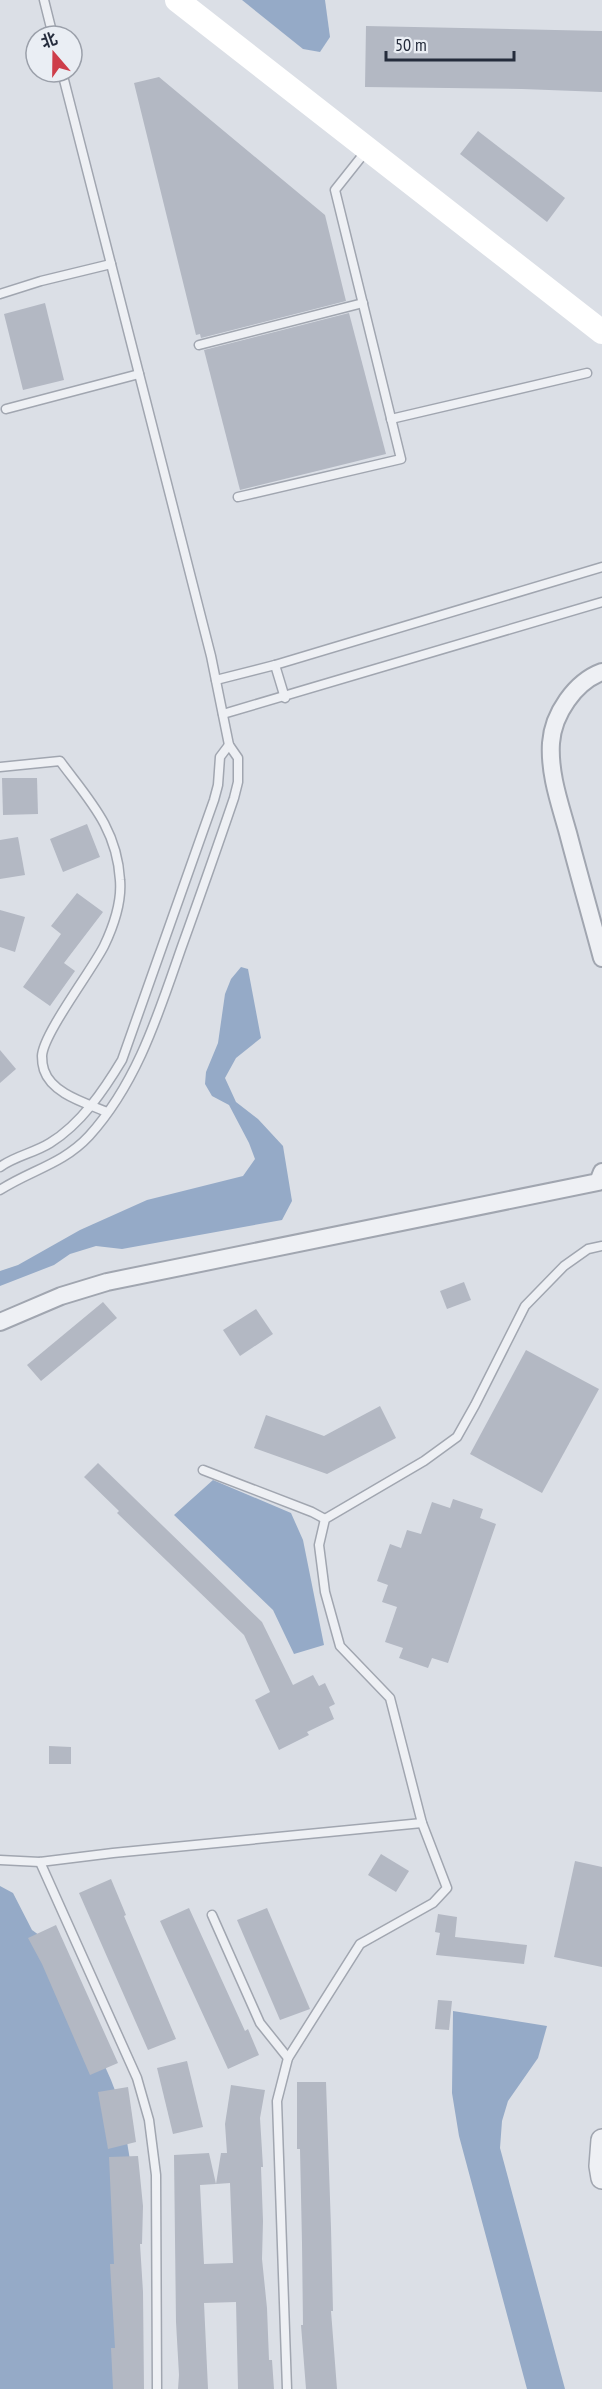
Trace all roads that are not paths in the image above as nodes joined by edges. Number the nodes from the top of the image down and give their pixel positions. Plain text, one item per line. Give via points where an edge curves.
1 (44, 0) edge
2 (177, 0) edge
3 (50, 24) edge
4 (65, 84) edge
5 (368, 149) junction
6 (111, 264) junction
7 (0, 294) edge
8 (363, 303) junction
9 (602, 332) edge
10 (199, 345) dead end
11 (587, 373) dead end
12 (139, 374) junction
13 (6, 409) dead end
14 (391, 419) junction
15 (238, 497) dead end
16 (602, 567) edge
17 (602, 602) edge
18 (275, 665) junction
19 (602, 672) edge
20 (216, 680) junction
21 (285, 698) junction
22 (223, 714) junction
23 (229, 745) junction
24 (0, 767) edge
25 (602, 958) edge
26 (90, 1105) junction
27 (107, 1112) junction
28 (0, 1167) edge
29 (601, 1178) edge
30 (0, 1190) edge
31 (602, 1246) edge
32 (0, 1322) edge
33 (202, 1470) dead end
34 (325, 1519) junction
35 (422, 1823) junction
36 (0, 1860) edge
37 (40, 1862) junction
38 (212, 1915) dead end
39 (288, 2058) junction
40 (602, 2140) edge
41 (602, 2178) edge
42 (157, 2389) edge
43 (287, 2389) edge

1 - 3 lane
2 - 5 main road
4 - 6 lane
5 - 8 lane via 335,190
5 - 9 main road
6 - 7 lane
6 - 12 lane
8 - 10 lane
8 - 14 lane
11 - 14 lane
12 - 13 lane
12 - 20 lane
14 - 15 lane via 401,459
16 - 18 lane
17 - 21 lane
18 - 20 lane
18 - 21 lane
19 - 25 street via 590,676 575,691 556,721 551,743 553,777
20 - 22 lane
21 - 22 lane
22 - 23 lane
23 - 26 lane via 220,757 214,800 129,1042 118,1067
23 - 27 lane via 238,758 234,798 147,1042 134,1072
24 - 26 lane via 60,761 105,820 114,847 120,881 117,915 42,1056 45,1072 57,1087
26 - 27 lane
26 - 28 lane via 74,1124 49,1143
27 - 30 lane via 89,1136 61,1160
29 - 32 street via 107,1282
31 - 34 lane via 588,1249 564,1266 525,1306 457,1437
33 - 34 lane
34 - 35 lane via 319,1545 325,1592 340,1646 390,1698
35 - 37 lane
35 - 39 lane via 447,1888 433,1903 360,1944
36 - 37 lane
37 - 42 lane via 137,2078 149,2120 156,2175
38 - 39 lane via 260,2023
39 - 43 lane via 277,2101
40 - 41 street

